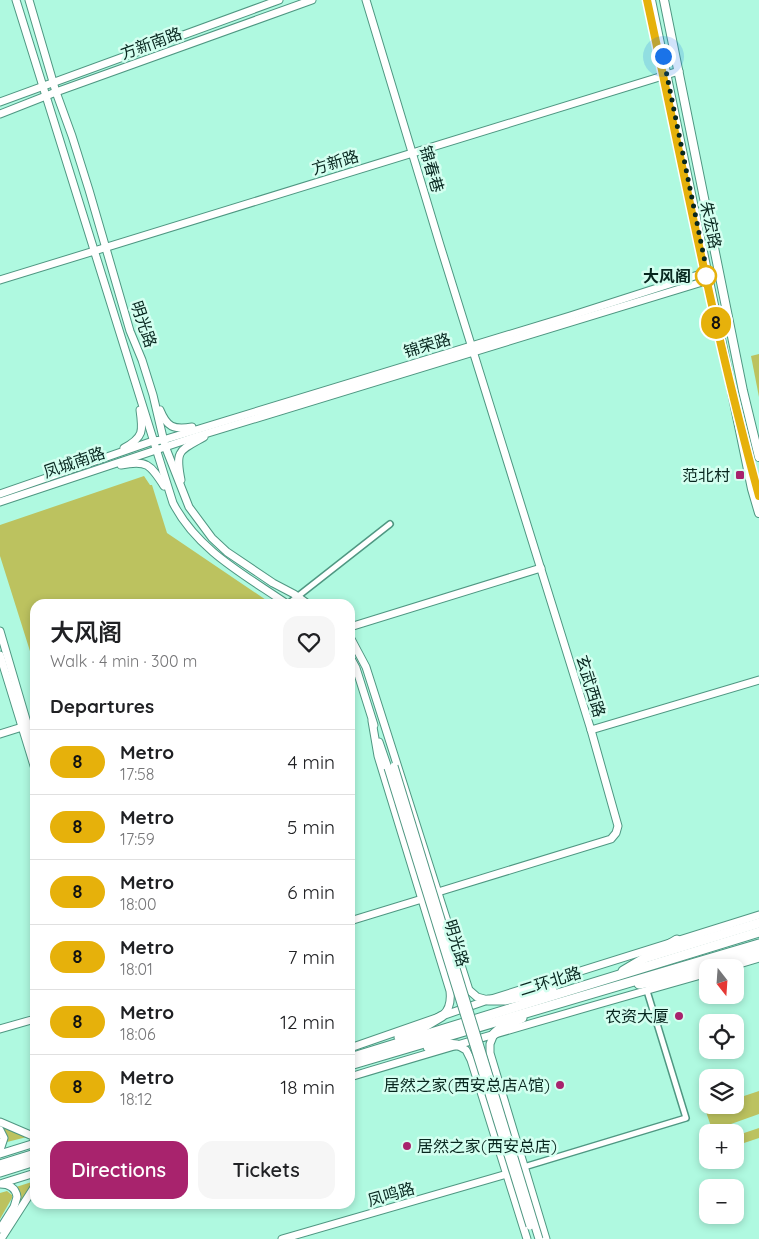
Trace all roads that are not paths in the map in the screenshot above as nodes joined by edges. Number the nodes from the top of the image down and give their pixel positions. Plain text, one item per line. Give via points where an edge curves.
1 (16, 0) edge
2 (29, 0) edge
3 (279, 0) edge
4 (312, 0) edge
5 (366, 0) edge
6 (651, 0) edge
7 (666, 0) edge
8 (679, 71) junction
9 (667, 74) junction
10 (54, 82) junction
11 (43, 85) junction
12 (56, 92) junction
13 (46, 97) junction
14 (0, 102) edge
15 (0, 114) edge
16 (413, 153) junction
17 (105, 248) junction
18 (95, 251) junction
19 (708, 276) junction
20 (0, 280) edge
21 (473, 349) junction
22 (153, 395) junction
23 (139, 397) junction
24 (219, 426) junction
25 (154, 441) junction
26 (164, 443) junction
27 (156, 449) junction
28 (111, 456) junction
29 (759, 457) edge
30 (96, 469) junction
31 (169, 493) junction
32 (184, 495) junction
33 (1, 498) edge
34 (759, 514) edge
35 (390, 524) dead end
36 (541, 568) junction
37 (297, 596) junction
38 (280, 599) edge
39 (293, 599) edge
40 (301, 599) edge
41 (355, 626) edge
42 (0, 631) edge
43 (355, 647) edge
44 (0, 655) edge
45 (355, 666) edge
46 (759, 680) edge
47 (372, 721) junction
48 (383, 724) junction
49 (28, 725) edge
50 (591, 730) junction
51 (0, 734) edge
52 (30, 738) edge
53 (391, 767) junction
54 (438, 892) junction
55 (422, 899) junction
56 (759, 915) edge
57 (355, 919) edge
58 (759, 923) edge
59 (759, 932) edge
60 (677, 940) junction
61 (759, 944) edge
62 (759, 951) edge
63 (645, 958) junction
64 (759, 958) edge
65 (744, 963) edge
66 (686, 973) junction
67 (699, 973) edge
68 (610, 978) junction
69 (621, 984) junction
70 (585, 986) junction
71 (645, 987) junction
72 (607, 988) junction
73 (550, 991) junction
74 (488, 1000) junction
75 (442, 1016) junction
76 (523, 1018) junction
77 (30, 1020) edge
78 (0, 1029) edge
79 (494, 1034) junction
80 (399, 1037) junction
81 (457, 1045) junction
82 (355, 1046) edge
83 (428, 1048) junction
84 (355, 1050) edge
85 (355, 1056) edge
86 (355, 1064) edge
87 (355, 1069) edge
88 (355, 1076) edge
89 (0, 1122) edge
90 (0, 1130) edge
91 (30, 1135) edge
92 (30, 1145) edge
93 (0, 1150) edge
94 (30, 1151) edge
95 (0, 1154) edge
96 (30, 1156) edge
97 (0, 1160) edge
98 (30, 1163) edge
99 (0, 1165) edge
100 (524, 1167) junction
101 (30, 1168) edge
102 (0, 1172) edge
103 (506, 1174) junction
104 (30, 1175) edge
105 (0, 1177) edge
106 (0, 1184) edge
107 (30, 1194) edge
108 (0, 1229) edge
109 (1, 1239) edge
110 (282, 1239) edge
111 (527, 1239) edge
112 (534, 1239) edge
113 (539, 1239) edge
114 (546, 1239) edge

1 - 11 main road, 明光路
2 - 10 main road, 明光路
3 - 10 main road, 方新南路
4 - 12 main road, 方新南路
5 - 16 main road, 锦春巷
6 - 9 main road, 朱宏路
7 - 8 main road, 朱宏路
8 - 9 main road, 方新路
8 - 29 main road, 朱宏路
9 - 16 main road, 方新路
9 - 19 main road, 朱宏路
10 - 11 main road, 方新南路
10 - 12 main road, 明光路
11 - 13 main road, 明光路
11 - 14 main road, 方新南路
12 - 13 main road, 方新南路
12 - 17 main road, 明光路
13 - 15 main road, 方新南路
13 - 18 main road, 明光路
16 - 17 main road, 方新路
16 - 21 main road, 锦春巷
17 - 18 main road, 方新路
17 - 22 main road, 明光路
18 - 20 main road, 方新路
18 - 23 main road, 明光路
19 - 21 main road, 锦荣路
19 - 34 main road, 朱宏路
21 - 24 main road, 锦荣路
21 - 36 main road, 玄武西路
22 - 24 main road via 164,420 173,427
22 - 26 main road, 明光路
23 - 25 main road, 明光路
23 - 28 main road via 140,434 133,443
24 - 26 main road, 锦荣路
24 - 32 main road via 180,452 178,462
25 - 26 main road, 锦荣路
25 - 27 main road, 明光路
25 - 28 main road, 凤城南路
26 - 27 main road, 锦荣路
26 - 32 main road, 明光路
27 - 30 main road, 凤城南路
27 - 31 main road, 明光路
28 - 33 main road, 凤城南路
30 - 31 main road via 146,464 154,470
30 - 33 main road, 凤城南路
31 - 38 main road, 明光路 via 184,522 206,546
32 - 37 main road, 明光路 via 194,514 219,546 273,584
35 - 37 street
36 - 41 main road
36 - 50 main road, 玄武西路
37 - 39 street
37 - 40 main road, 明光路
42 - 49 main road
43 - 48 main road, 明光路 via 366,667
44 - 49 main road
45 - 47 main road, 明光路
46 - 50 main road, 玄武西路
47 - 53 main road, 明光路
47 - 55 main road via 378,756
48 - 53 main road, 明光路
48 - 54 main road, 明光路
49 - 51 main road
49 - 52 main road
50 - 54 main road via 617,817 618,826 611,839
53 - 112 main road, 明光路, bridge
53 - 113 main road, 明光路, bridge
54 - 74 main road, 明光路 via 469,990
55 - 57 main road
55 - 75 main road via 450,991 448,1009
56 - 60 main road
58 - 63 highway
59 - 68 highway, 二环北路
60 - 63 highway
60 - 74 main road
61 - 66 highway, 二环北路
62 - 66 highway
63 - 68 highway
64 - 65 main road
66 - 67 main road
66 - 69 highway, 二环北路
66 - 71 highway
68 - 70 highway, 二环北路
69 - 71 highway
69 - 72 highway, 二环北路
70 - 73 highway
70 - 85 highway, 二环北路
71 - 79 main road
71 - 100 street via 686,1118
72 - 76 highway
72 - 86 highway, 二环北路
73 - 74 highway via 506,1000
73 - 80 highway
74 - 75 main road
75 - 80 highway
75 - 82 main road
76 - 79 highway
76 - 83 highway
77 - 78 main road
79 - 81 main road
79 - 100 main road via 490,1053
80 - 84 highway
81 - 83 highway
81 - 88 main road
81 - 103 main road via 466,1050 472,1060
83 - 87 highway
89 - 91 main road
90 - 93 main road via 4,1138
92 - 95 main road
94 - 97 highway
96 - 99 highway
98 - 102 highway
100 - 114 main road
101 - 105 highway
103 - 110 main road, 凤鸣路
103 - 111 main road
104 - 106 main road
106 - 108 main road via 10,1186 17,1197
107 - 109 main road

